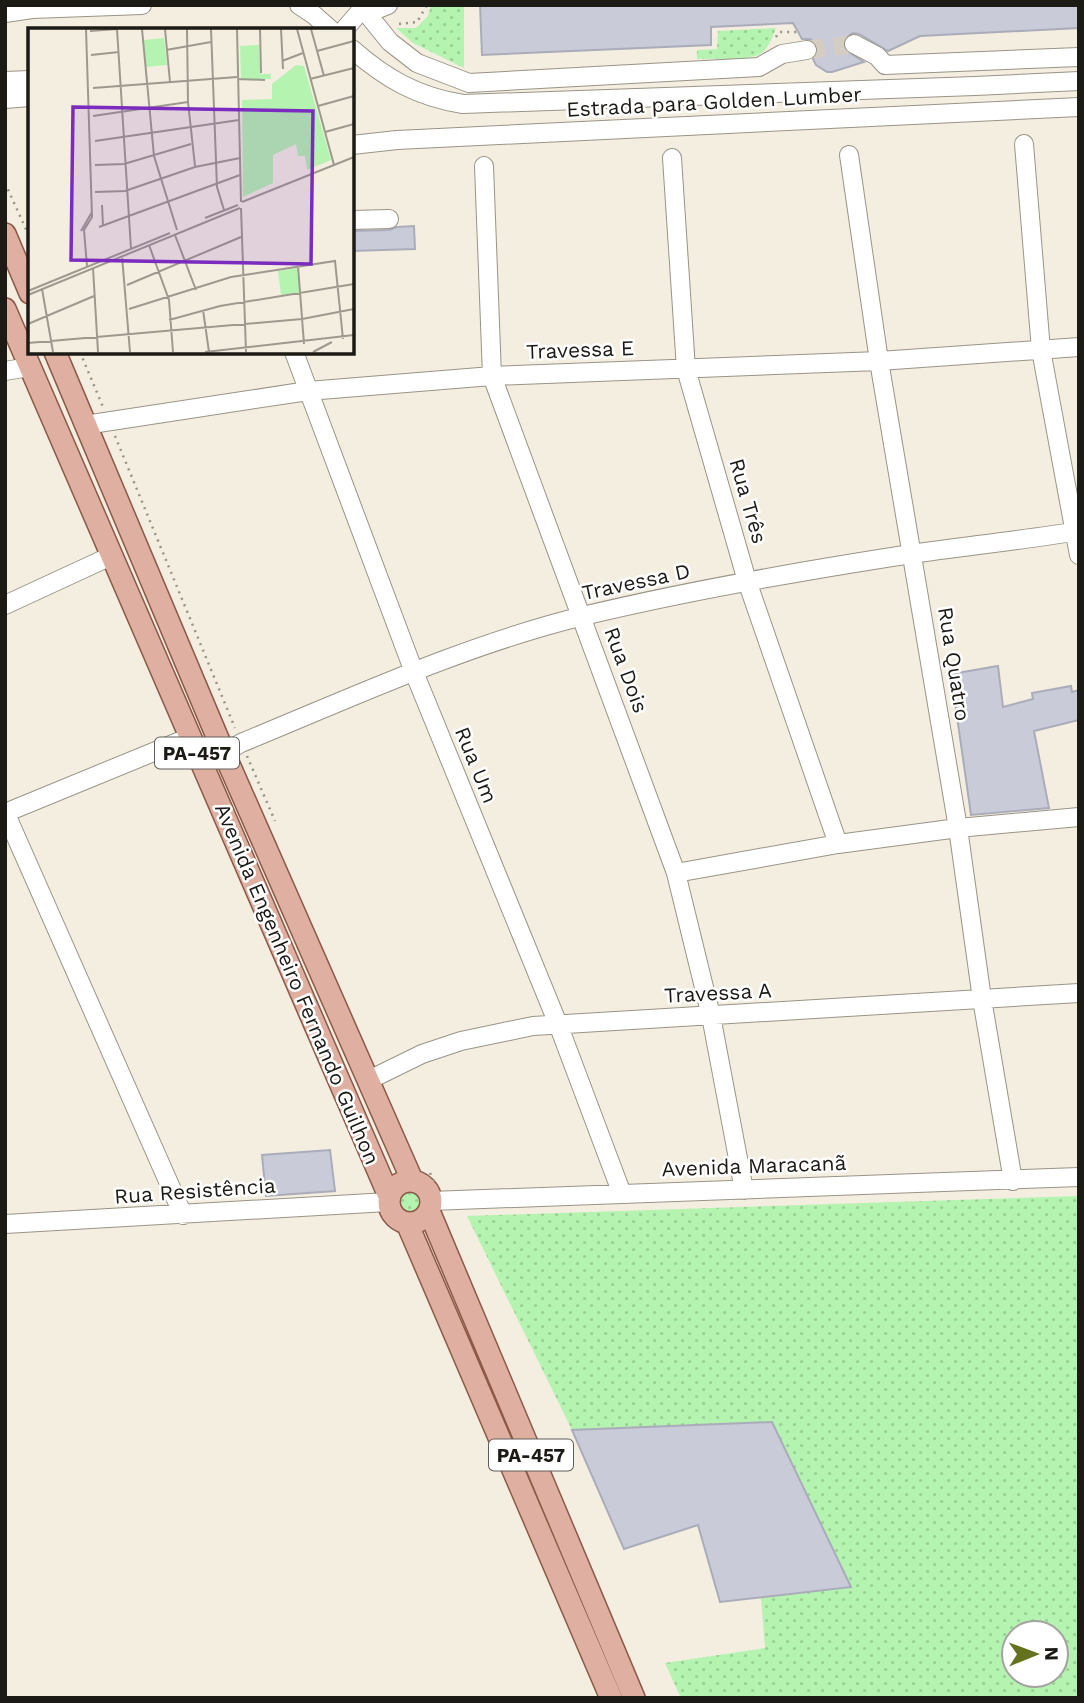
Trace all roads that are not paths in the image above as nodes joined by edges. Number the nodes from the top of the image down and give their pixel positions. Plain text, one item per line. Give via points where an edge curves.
1 (142, 5) edge
2 (299, 5) edge
3 (388, 5) edge
4 (361, 7) edge
5 (5, 13) edge
6 (329, 28) edge
7 (345, 28) edge
8 (854, 44) tunnel mouth
9 (354, 50) edge
10 (807, 50) tunnel mouth
11 (1079, 57) edge
12 (28, 79) edge
13 (5, 81) edge
14 (1079, 81) edge
15 (28, 97) edge
16 (5, 99) edge
17 (1079, 107) edge
18 (1024, 144) dead end
19 (354, 145) edge
20 (849, 155) dead end
21 (672, 158) dead end
22 (484, 166) dead end
23 (389, 219) dead end
24 (354, 220) edge
25 (5, 234) edge
26 (28, 288) edge
27 (5, 309) edge
28 (1079, 346) edge
29 (1041, 350) junction
30 (56, 354) edge
31 (294, 354) edge
32 (879, 361) junction
33 (29, 367) junction
34 (686, 369) junction
35 (5, 371) edge
36 (492, 376) junction
37 (308, 391) junction
38 (85, 425) junction
39 (1076, 532) edge
40 (913, 554) junction
41 (1079, 555) edge
42 (111, 556) junction
43 (747, 580) junction
44 (5, 605) edge
45 (582, 616) junction
46 (414, 672) junction
47 (190, 737) junction
48 (224, 753) junction
49 (5, 812) edge
50 (1079, 817) edge
51 (958, 828) junction
52 (838, 844) junction
53 (676, 873) junction
54 (1079, 993) edge
55 (982, 999) junction
56 (711, 1016) junction
57 (558, 1024) junction
58 (369, 1080) junction
59 (1079, 1177) edge
60 (412, 1180) junction
61 (1013, 1181) junction
62 (744, 1190) junction
63 (622, 1194) junction
64 (389, 1199) junction
65 (430, 1206) junction
66 (183, 1215) junction
67 (407, 1223) junction
68 (5, 1224) edge
69 (611, 1698) edge
70 (634, 1698) edge

1 - 5 street
2 - 6 street
3 - 4 street
4 - 7 street
4 - 10 street via 390,43 417,63 470,83 759,67 782,54
8 - 11 street via 885,65
9 - 14 street via 410,89 436,100 463,104
12 - 13 street
15 - 16 street
17 - 19 street, Estrada para Golden Lumber
18 - 29 street
20 - 32 street, Rua Quatro
21 - 34 street, Rua Três
22 - 36 street, Rua Dois
23 - 24 street
25 - 26 main road
27 - 33 main road, Avenida Engenheiro Fernando Guilhon / PA-457
28 - 29 street, Travessa E
29 - 32 street, Travessa E
29 - 39 street
30 - 38 main road, Avenida Engenheiro Fernando Guilhon / PA-457
31 - 37 street, Rua Um
32 - 34 street, Travessa E
32 - 40 street, Rua Quatro
33 - 35 street
33 - 42 main road, Avenida Engenheiro Fernando Guilhon / PA-457
34 - 36 street, Travessa E
34 - 43 street, Rua Três
36 - 37 street, Travessa E
36 - 45 street, Rua Dois
37 - 38 street, Travessa E
37 - 46 street, Rua Um
38 - 48 main road, Avenida Engenheiro Fernando Guilhon / PA-457
39 - 40 street, Travessa D
39 - 41 street
40 - 43 street, Travessa D
40 - 51 street, Rua Quatro
42 - 44 street
42 - 47 main road, Avenida Engenheiro Fernando Guilhon / PA-457
43 - 45 street, Travessa D
43 - 52 street, Rua Três
45 - 46 street, Travessa D via 498,640
45 - 53 street, Rua Dois
46 - 48 street, Travessa D
46 - 57 street, Rua Um
47 - 49 street
47 - 64 main road, Avenida Engenheiro Fernando Guilhon / PA-457
48 - 58 main road, Avenida Engenheiro Fernando Guilhon / PA-457
49 - 66 street
50 - 51 street
51 - 52 street
51 - 55 street, Rua Quatro
52 - 53 street
53 - 56 street, Rua Dois
54 - 55 street, Travessa A
55 - 56 street, Travessa A
55 - 61 street, Rua Quatro
56 - 57 street, Travessa A
56 - 62 street, Rua Dois
57 - 58 street, Travessa A via 461,1041
57 - 63 street, Rua Um
58 - 60 main road, Avenida Engenheiro Fernando Guilhon / PA-457
59 - 61 street, Avenida Maracanã
60 - 64 main road, Avenida Engenheiro Fernando Guilhon via 397,1184
60 - 65 main road, Avenida Engenheiro Fernando Guilhon / PA-457 via 426,1187
61 - 62 street, Avenida Maracanã
62 - 63 street, Avenida Maracanã
63 - 65 street, Avenida Maracanã
64 - 66 street, Rua Resistência
64 - 67 main road, Avenida Engenheiro Fernando Guilhon / PA-457 via 394,1216
65 - 67 main road via 422,1219
65 - 70 main road, Avenida Engenheiro Fernando Guilhon / PA-457
66 - 68 street, Rua Resistência
67 - 69 main road, Avenida Engenheiro Fernando Guilhon / PA-457

